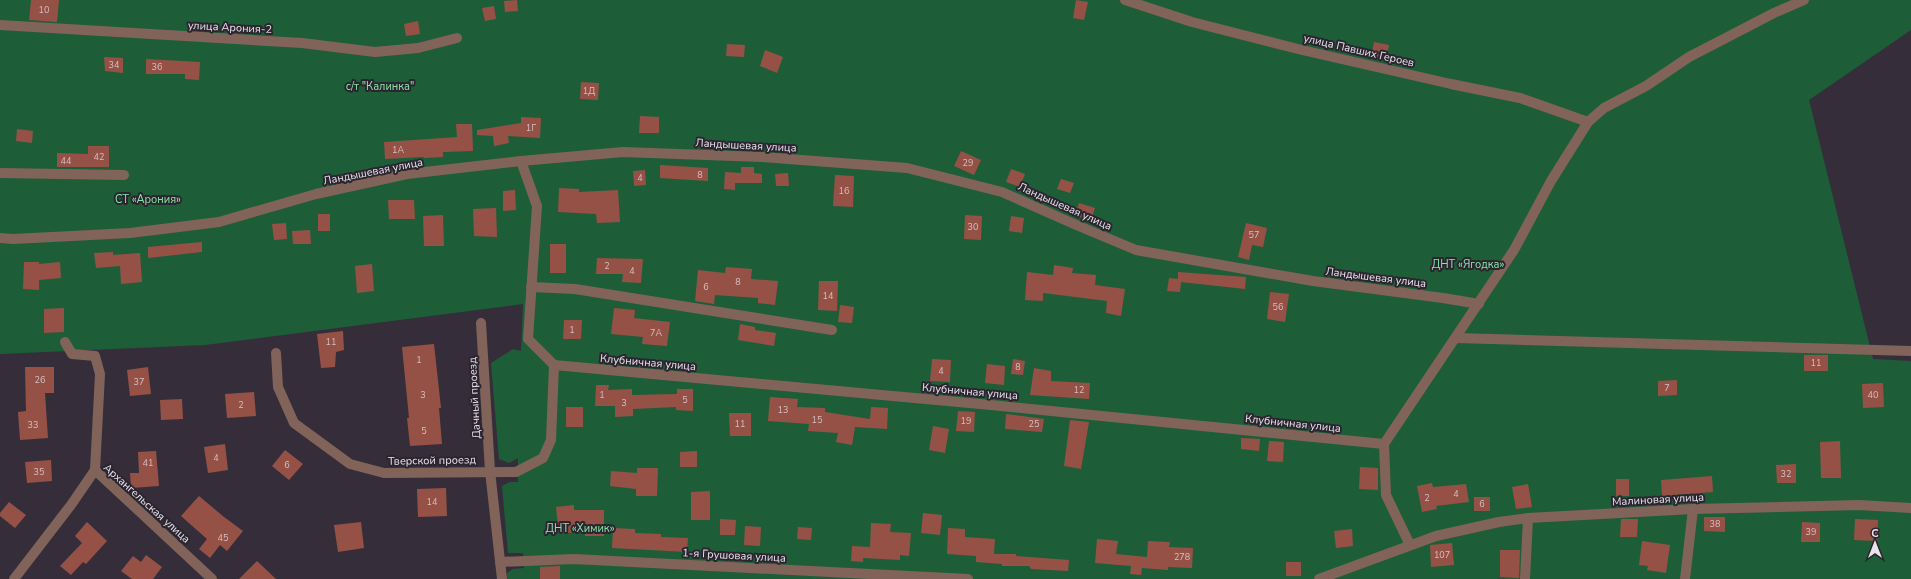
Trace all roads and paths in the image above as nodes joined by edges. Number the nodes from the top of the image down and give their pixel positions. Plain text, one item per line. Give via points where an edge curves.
1 (1125, 0) edge
2 (1804, 0) edge
3 (0, 25) edge
4 (458, 38) dead end
5 (1588, 122) junction
6 (521, 161) junction
7 (0, 173) edge
8 (124, 175) dead end
9 (0, 238) edge
10 (531, 287) junction
11 (1479, 304) junction
12 (481, 323) dead end
13 (832, 330) dead end
14 (1456, 338) junction
15 (65, 342) dead end
16 (1911, 351) edge
17 (276, 353) dead end
18 (554, 365) junction
19 (1384, 444) junction
20 (95, 470) junction
21 (490, 471) junction
22 (1911, 508) edge
23 (1693, 509) junction
24 (1528, 518) junction
25 (1410, 545) junction
26 (500, 562) junction
27 (14, 579) edge
28 (212, 579) edge
29 (502, 579) edge
30 (968, 579) edge
31 (1319, 579) edge
32 (1525, 579) edge
33 (1685, 579) edge

1 - 5 street, улица Павших Героев via 1192,22 1302,50 1520,98
2 - 5 street via 1689,58 1646,86 1604,108
3 - 4 street, улица Арония-2 via 302,43 375,52 418,48
5 - 11 street via 1551,181 1514,250
6 - 9 street, Ландышевая улица via 407,174 316,194 219,222 130,233
6 - 10 street via 537,206
6 - 11 street, Ландышевая улица via 622,152 762,157 907,168 1002,192 1136,250 1313,281
7 - 8 street
10 - 13 street via 575,290
10 - 18 street via 528,339
11 - 14 street
12 - 21 street, Дачный проезд
14 - 16 street
14 - 19 street
15 - 20 street via 72,354 95,356 100,374
17 - 21 street, Тверской проезд via 278,387 294,423 350,464 384,473
18 - 19 street, Клубничная улица
18 - 21 street via 551,440 543,458 516,472
19 - 25 street via 1386,495
20 - 27 street, Архангельская улица
20 - 28 street, Архангельская улица
21 - 26 street, Дачный проезд
22 - 23 street, Малиновая улица via 1859,505
23 - 24 street, Малиновая улица
23 - 33 street
24 - 25 street, Малиновая улица via 1436,536
24 - 32 street
25 - 31 street
26 - 29 street, Дачный проезд
26 - 30 street, 1-я Грушовая улица via 574,559

